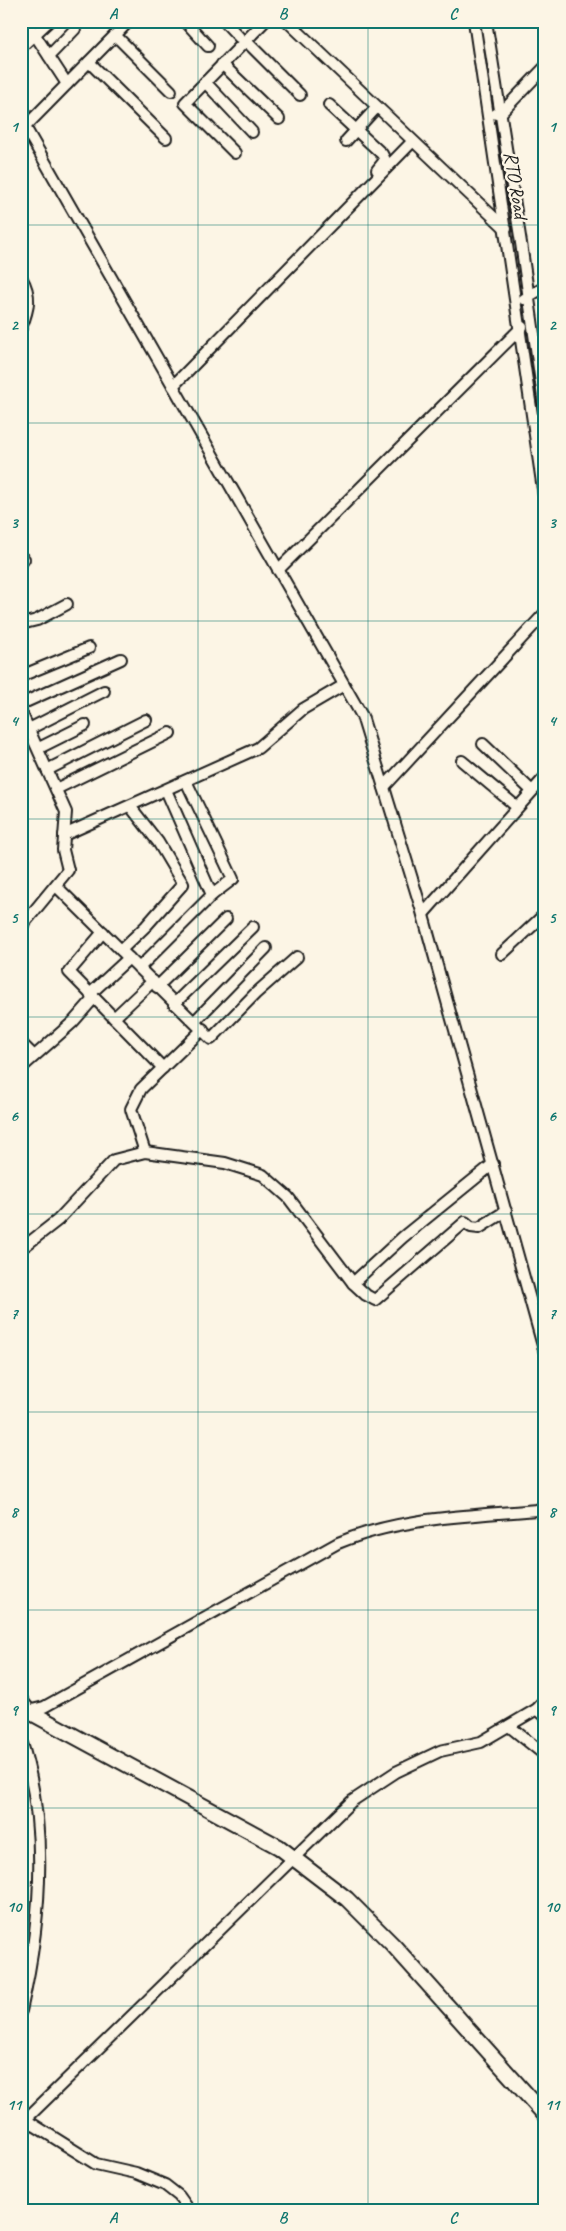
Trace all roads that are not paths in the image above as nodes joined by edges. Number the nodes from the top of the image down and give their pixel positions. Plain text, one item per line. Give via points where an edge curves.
1 (26, 21) edge
2 (48, 21) edge
3 (129, 21) edge
4 (185, 21) edge
5 (224, 21) edge
6 (264, 21) edge
7 (287, 21) edge
8 (474, 21) edge
9 (486, 21) edge
10 (75, 29) dead end
11 (35, 35) junction
12 (115, 35) junction
13 (242, 39) junction
14 (208, 46) dead end
15 (21, 48) edge
16 (49, 56) junction
17 (89, 62) junction
18 (222, 64) junction
19 (545, 68) edge
20 (205, 82) junction
21 (67, 84) junction
22 (171, 91) dead end
23 (300, 95) dead end
24 (329, 105) dead end
25 (377, 107) junction
26 (488, 114) junction
27 (500, 114) junction
28 (279, 119) dead end
29 (23, 126) edge
30 (356, 130) junction
31 (252, 132) dead end
32 (166, 138) dead end
33 (346, 141) dead end
34 (412, 142) junction
35 (235, 153) dead end
36 (364, 184) dead end
37 (505, 228) junction
38 (521, 243) junction
39 (21, 277) edge
40 (545, 287) edge
41 (528, 297) junction
42 (515, 304) junction
43 (531, 319) junction
44 (21, 328) edge
45 (518, 330) junction
46 (173, 386) junction
47 (545, 411) edge
48 (545, 503) edge
49 (278, 570) junction
50 (67, 604) dead end
51 (545, 613) edge
52 (21, 624) edge
53 (88, 648) dead end
54 (121, 659) dead end
55 (21, 676) edge
56 (344, 685) junction
57 (104, 691) dead end
58 (21, 704) edge
59 (21, 712) edge
60 (146, 720) dead end
61 (85, 725) dead end
62 (29, 729) junction
63 (170, 733) dead end
64 (483, 744) dead end
65 (39, 748) junction
66 (462, 761) dead end
67 (48, 770) junction
68 (545, 777) edge
69 (186, 781) junction
70 (384, 787) junction
71 (56, 789) junction
72 (166, 790) junction
73 (532, 790) junction
74 (130, 806) junction
75 (517, 807) junction
76 (64, 835) junction
77 (56, 886) junction
78 (212, 895) junction
79 (423, 914) junction
80 (545, 914) edge
81 (226, 919) dead end
82 (21, 927) edge
83 (253, 927) dead end
84 (103, 932) junction
85 (266, 948) dead end
86 (121, 950) junction
87 (502, 954) dead end
88 (297, 957) dead end
89 (129, 958) junction
90 (139, 968) junction
91 (155, 984) junction
92 (92, 996) junction
93 (174, 1004) junction
94 (114, 1018) junction
95 (194, 1021) junction
96 (202, 1030) junction
97 (21, 1043) edge
98 (34, 1056) junction
99 (21, 1068) edge
100 (163, 1068) junction
101 (144, 1152) junction
102 (493, 1164) junction
103 (506, 1211) junction
104 (21, 1246) edge
105 (353, 1283) junction
106 (545, 1353) edge
107 (545, 1506) edge
108 (545, 1700) edge
109 (24, 1706) edge
110 (541, 1713) edge
111 (509, 1726) junction
112 (21, 1740) edge
113 (545, 1756) edge
114 (293, 1858) junction
115 (21, 2011) edge
116 (545, 2115) edge
117 (24, 2118) edge
118 (189, 2210) edge

1 - 11 street
2 - 11 street
3 - 12 street
4 - 14 street
5 - 13 street
6 - 13 street
7 - 25 street
8 - 26 street, RTO Road
9 - 27 street, RTO Road
10 - 16 street
11 - 15 street
11 - 16 street
12 - 17 street
12 - 22 street
13 - 18 street
13 - 23 street
16 - 21 street
17 - 21 street
17 - 32 street
18 - 20 street
18 - 28 street
19 - 27 street
20 - 31 street
20 - 35 street via 185,102
21 - 29 street
24 - 30 street
25 - 30 street
25 - 34 street
26 - 27 street
26 - 37 street, RTO Road
27 - 38 street, RTO Road
29 - 46 street
30 - 33 street
30 - 36 street via 385,160
34 - 37 street
34 - 46 street
37 - 38 street
37 - 42 street, RTO Road
38 - 41 street, RTO Road
39 - 44 street via 28,288 28,308
40 - 41 street
41 - 42 street
41 - 43 street, RTO Road
42 - 45 street, RTO Road
43 - 45 street
43 - 47 street, RTO Road
45 - 48 street, RTO Road
45 - 49 street
46 - 49 street
49 - 56 street
50 - 52 street via 37,620
51 - 70 street
53 - 55 street
54 - 58 street
56 - 69 street via 303,709 258,748
56 - 70 street via 362,716
57 - 62 street
59 - 62 street
60 - 67 street
61 - 65 street
62 - 65 street
63 - 71 street
64 - 73 street
65 - 67 street
66 - 75 street
67 - 71 street
68 - 73 street
69 - 72 street
69 - 78 street via 232,879
70 - 79 street
71 - 76 street via 66,812
72 - 74 street
72 - 78 street
73 - 75 street
74 - 76 street
74 - 86 street via 158,842 183,884
75 - 79 street
76 - 77 street via 62,850 68,870
77 - 82 street
77 - 84 street
78 - 90 street
79 - 102 street
80 - 87 street
81 - 91 street
83 - 93 street
84 - 86 street
84 - 92 street via 68,972
85 - 95 street
86 - 89 street
88 - 96 street via 211,1039
89 - 90 street
89 - 92 street
90 - 91 street
91 - 93 street
91 - 94 street
92 - 94 street
92 - 98 street via 73,1022
93 - 95 street
94 - 100 street
95 - 96 street
96 - 100 street
97 - 98 street
98 - 99 street
100 - 101 street via 141,1089 130,1109
101 - 104 street via 114,1160 58,1220 26,1246
101 - 105 street via 225,1163 263,1176 288,1197
102 - 103 street
102 - 105 street
103 - 105 street via 479,1228 465,1222 375,1300
103 - 106 street
107 - 109 street via 537,1510 420,1522 359,1534 44,1707
108 - 110 street
109 - 114 main road
110 - 111 street
111 - 113 street
111 - 114 street via 481,1742 440,1751 396,1772 352,1801
112 - 115 street via 37,1812 39,1856 32,1953
114 - 116 main road via 347,1899 380,1932
114 - 117 street
117 - 118 street via 96,2164 136,2173 165,2185

